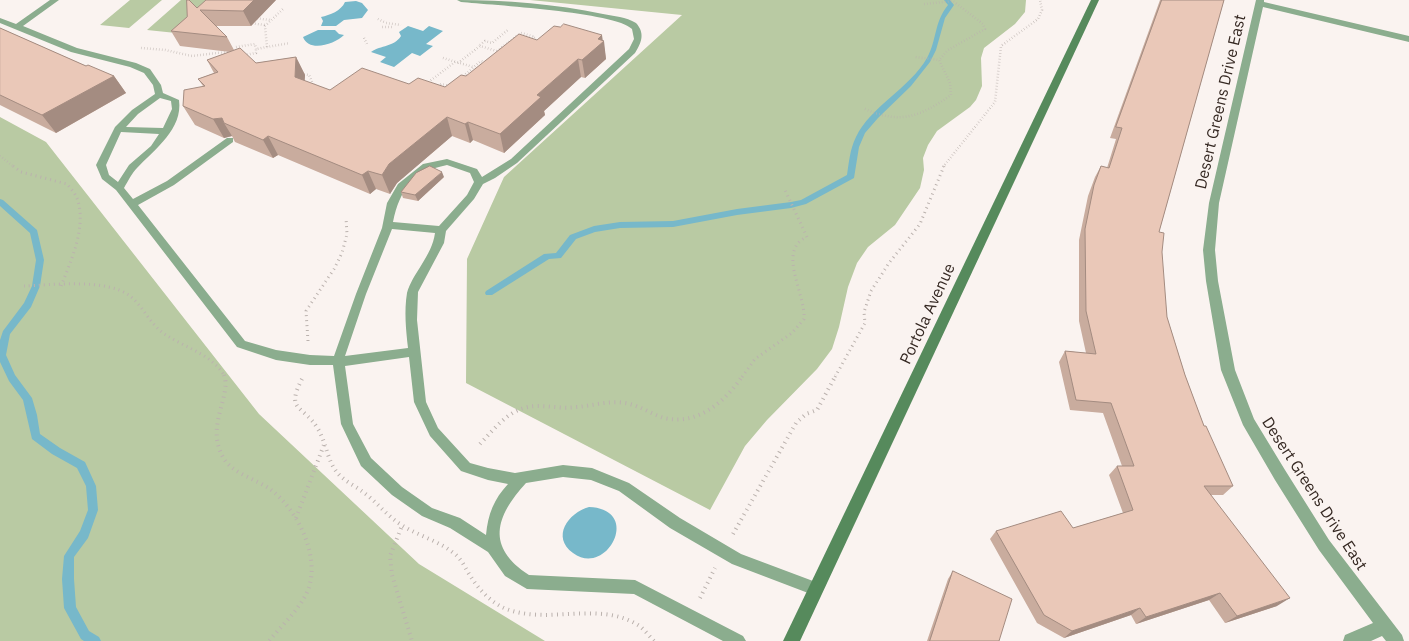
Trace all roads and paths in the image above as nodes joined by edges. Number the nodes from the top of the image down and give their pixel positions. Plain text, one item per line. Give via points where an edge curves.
1 (55, 0) edge
2 (461, 0) edge
3 (1040, 0) edge
4 (1095, 0) edge
5 (953, 1) edge
6 (1260, 2) edge
7 (924, 4) dead end
8 (283, 8) dead end
9 (278, 14) junction
10 (283, 14) dead end
11 (378, 18) dead end
12 (0, 20) edge
13 (271, 20) junction
14 (266, 25) junction
15 (402, 25) dead end
16 (17, 27) junction
17 (382, 27) dead end
18 (392, 27) dead end
19 (509, 29) dead end
20 (364, 38) dead end
21 (480, 39) dead end
22 (1409, 39) edge
23 (485, 41) junction
24 (290, 43) dead end
25 (527, 43) edge
26 (366, 44) dead end
27 (480, 46) junction
28 (267, 47) junction
29 (136, 48) dead end
30 (236, 50) junction
31 (256, 50) junction
32 (497, 51) junction
33 (244, 55) junction
34 (501, 56) edge
35 (915, 57) dead end
36 (443, 58) dead end
37 (940, 60) junction
38 (245, 61) edge
39 (456, 62) junction
40 (494, 62) edge
41 (473, 68) junction
42 (467, 73) junction
43 (297, 75) edge
44 (473, 75) edge
45 (423, 86) edge
46 (436, 87) junction
47 (314, 89) edge
48 (159, 95) junction
49 (865, 109) dead end
50 (118, 129) junction
51 (166, 131) junction
52 (230, 140) edge
53 (0, 156) edge
54 (479, 182) junction
55 (119, 188) junction
56 (784, 188) dead end
57 (132, 204) junction
58 (346, 218) dead end
59 (388, 225) junction
60 (441, 230) junction
61 (24, 286) dead end
62 (61, 286) junction
63 (308, 347) dead end
64 (415, 352) junction
65 (338, 361) junction
66 (325, 442) dead end
67 (480, 444) dead end
68 (523, 477) junction
69 (296, 518) junction
70 (401, 528) dead end
71 (493, 547) junction
72 (724, 552) junction
73 (816, 589) junction
74 (690, 616) junction
75 (1384, 627) junction
76 (269, 641) edge
77 (412, 641) edge
78 (738, 641) edge
79 (791, 641) edge
80 (1351, 641) edge
81 (1396, 641) edge

1 - 16 lane
2 - 54 lane via 590,13 628,22 639,34 632,51 514,161
3 - 72 path via 1042,10 1038,19 1002,46 995,102 944,163 920,224 872,291 864,312 866,323 817,410 796,423
4 - 73 main road, Portola Avenue
5 - 7 path
5 - 37 path via 985,29 943,54
6 - 22 street
6 - 75 street, Desert Greens Drive East via 1214,204 1209,250 1228,370 1248,420 1280,476 1324,545
8 - 9 path
9 - 10 path
9 - 13 path
11 - 15 path via 386,23
12 - 16 lane
13 - 14 path
13 - 14 path via 254,18 248,23
14 - 28 path
16 - 48 lane via 74,50 147,70 157,85
17 - 18 path
19 - 23 path via 492,43
20 - 26 path
21 - 23 path
23 - 27 path
24 - 28 path
25 - 32 path via 535,37 521,33
27 - 32 path
27 - 39 path
28 - 31 path
29 - 30 path via 192,56
30 - 31 path via 236,47 256,44
30 - 33 path via 236,57
31 - 33 path via 256,53
32 - 34 path via 504,54
33 - 38 path
35 - 37 path
36 - 39 path
37 - 49 path via 951,94 936,106 914,117 888,119
39 - 41 path
39 - 46 path via 426,84
40 - 41 path via 481,61
41 - 42 path
42 - 44 path
42 - 46 path via 449,87 441,84
43 - 47 path via 309,75
45 - 46 path via 432,90
48 - 50 lane
48 - 51 lane via 175,100 176,109
50 - 51 lane
50 - 55 lane via 101,165 105,177
51 - 55 lane via 154,148 132,167
52 - 57 lane via 172,182
53 - 62 path via 21,172 67,184 78,199 75,254
54 - 59 lane via 474,171 461,166 446,162 426,166 401,186 392,202
54 - 60 lane via 472,197
55 - 57 lane
56 - 67 path via 807,237 797,243 792,255 807,308 804,322 759,355 719,404 698,415 678,420 620,402 516,409
57 - 65 lane via 241,344 276,355
58 - 63 path via 347,234 342,252 306,311
59 - 60 lane
59 - 65 lane
60 - 64 lane via 439,243 413,292 411,320
61 - 62 path
62 - 69 path via 122,291 134,299 151,324 162,333 210,360 221,370 226,379 215,430 224,459 232,468 273,490
64 - 65 lane
64 - 68 lane via 420,402 434,432 466,467 515,479
65 - 71 lane via 347,424 366,462 427,512 455,523
66 - 69 path
68 - 71 lane via 505,496 495,513
68 - 72 lane via 563,471 592,474 624,487
69 - 76 path via 306,540 311,569 309,589
70 - 77 path via 390,556 392,575
71 - 74 lane via 510,571 527,582 635,587
72 - 73 lane
72 - 74 path
73 - 79 main road, Portola Avenue
74 - 78 lane
75 - 80 street
75 - 81 street, Desert Greens Drive East

